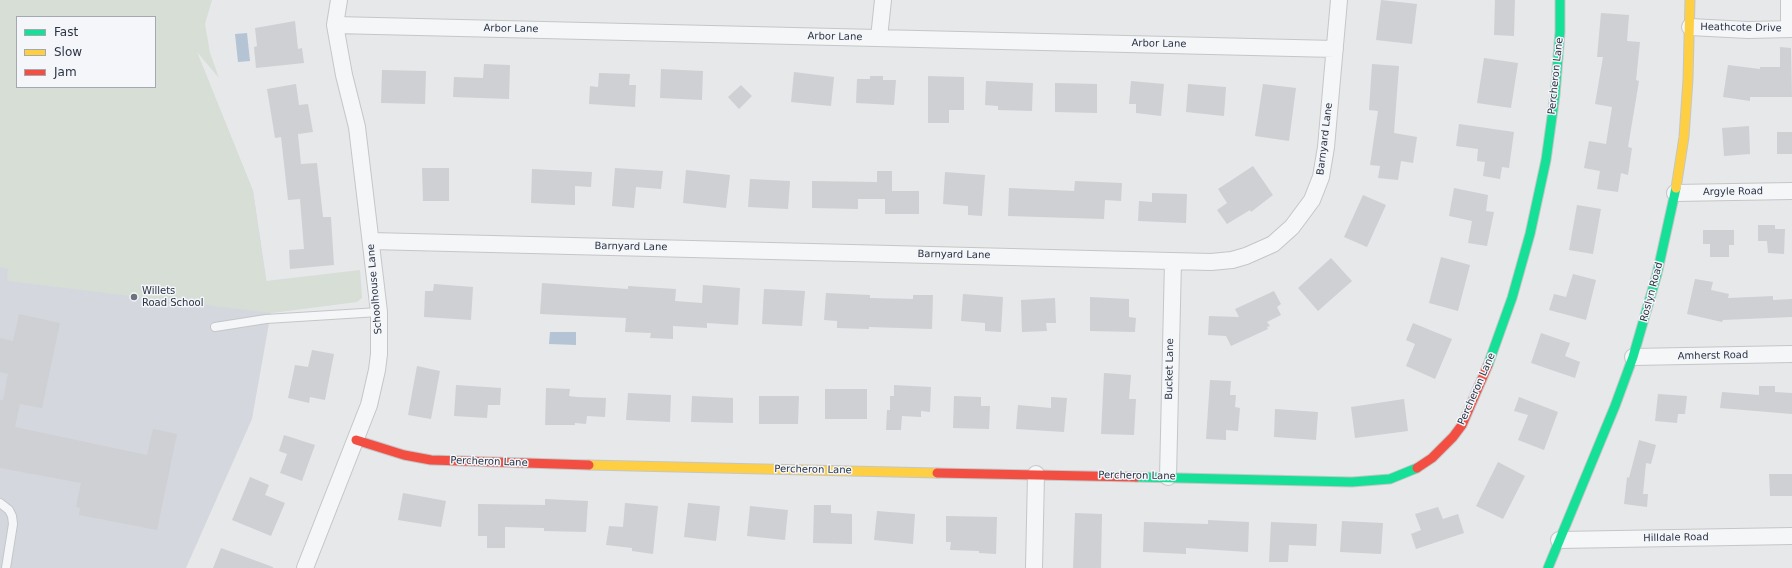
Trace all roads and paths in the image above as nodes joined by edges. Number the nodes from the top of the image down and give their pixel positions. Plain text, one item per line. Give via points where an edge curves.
1 (339, 0) edge
2 (883, 0) edge
3 (1339, 0) edge
4 (1560, 0) edge
5 (1690, 0) edge
6 (1789, 0) edge
7 (335, 25) junction
8 (1690, 27) junction
9 (1791, 29) edge
10 (879, 38) junction
11 (1335, 49) junction
12 (1792, 191) edge
13 (1675, 193) junction
14 (371, 241) junction
15 (1173, 261) junction
16 (379, 312) junction
17 (215, 327) dead end
18 (1792, 354) edge
19 (1633, 357) junction
20 (356, 440) junction
21 (1036, 474) junction
22 (1168, 477) junction
23 (0, 503) edge
24 (1792, 536) edge
25 (1559, 540) junction
26 (6, 568) edge
27 (305, 568) edge
28 (1034, 568) edge
29 (1548, 568) edge

1 - 7 street, Schoolhouse Lane
2 - 10 street
3 - 11 street, Barnyard Lane
4 - 22 street, Percheron Lane via 1555,95 1546,160 1530,234 1512,298 1488,366 1462,425 1432,458 1412,471 1390,479 1352,482
5 - 8 street, Roslyn Road
6 - 9 street
7 - 10 street, Arbor Lane
7 - 14 street, Schoolhouse Lane via 357,127
8 - 9 street, Heathcote Drive
8 - 13 street, Roslyn Road via 1684,137
10 - 11 street, Arbor Lane
11 - 15 street, Barnyard Lane via 1321,177 1312,200 1301,216 1273,244 1246,256 1211,262
12 - 13 street, Argyle Road
13 - 19 street, Roslyn Road via 1657,274
14 - 15 street, Barnyard Lane
14 - 16 street, Schoolhouse Lane
15 - 22 street, Bucket Lane
16 - 17 lane via 266,319
16 - 20 street, Schoolhouse Lane via 377,370 371,398
18 - 19 street, Amherst Road
19 - 25 street, Roslyn Road
20 - 21 street, Percheron Lane via 404,455 432,460 470,462
20 - 27 street, Schoolhouse Lane
21 - 22 street, Percheron Lane
21 - 28 street
23 - 26 lane via 12,516 14,524
24 - 25 street, Hilldale Road
25 - 29 street, Roslyn Road

